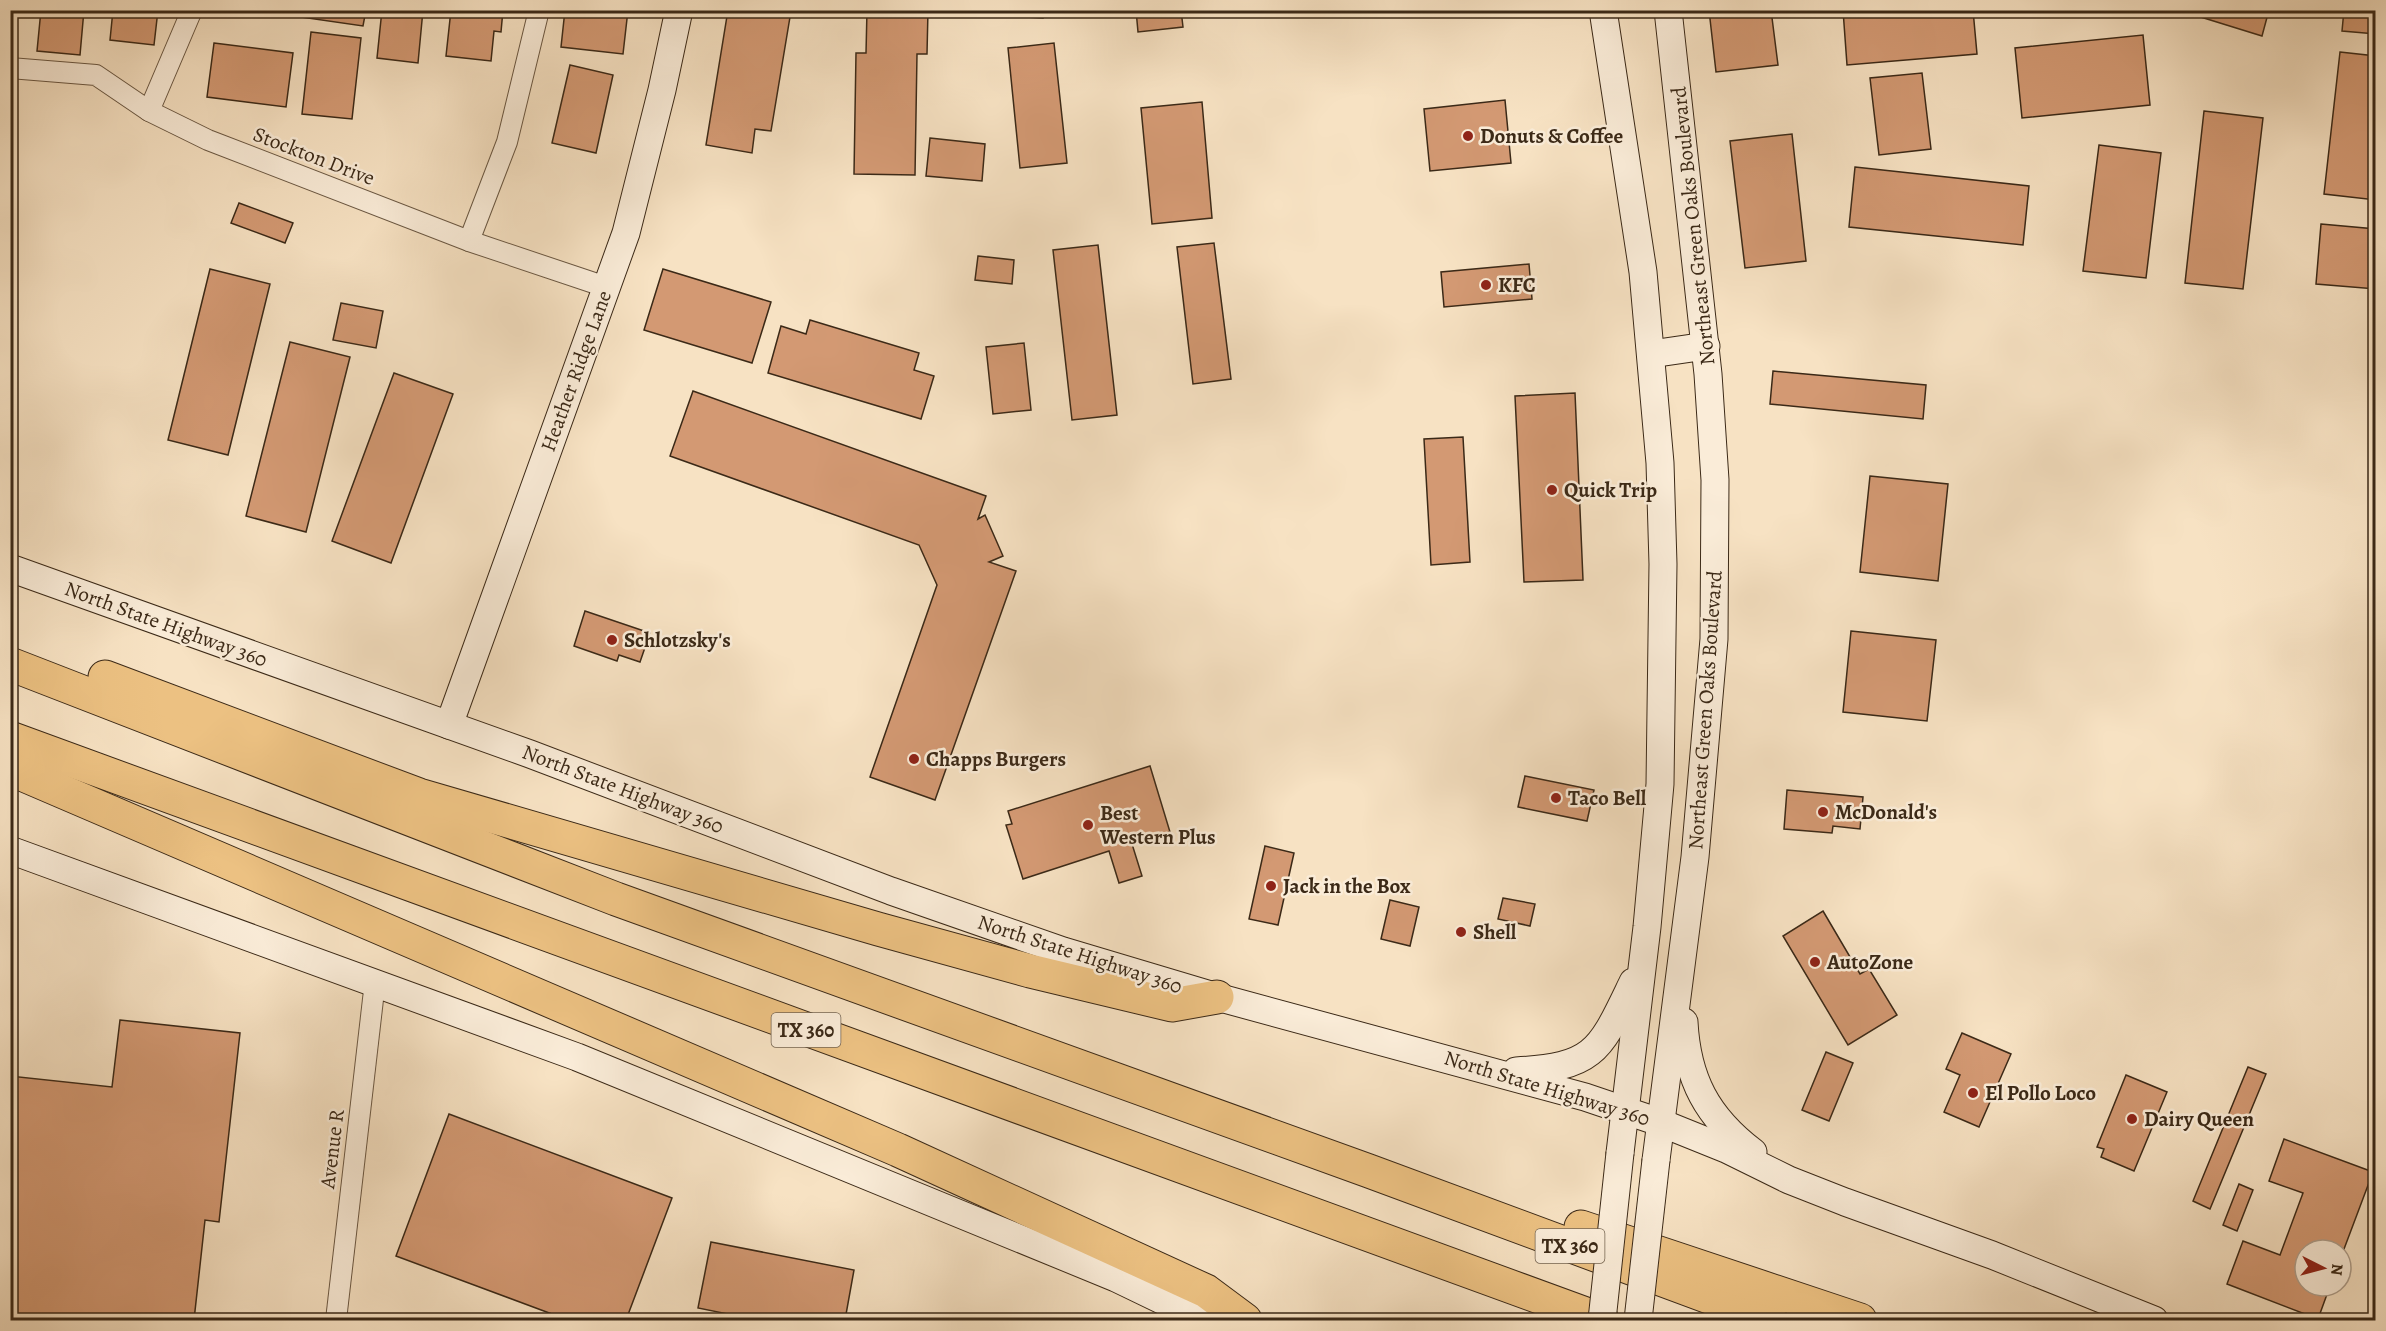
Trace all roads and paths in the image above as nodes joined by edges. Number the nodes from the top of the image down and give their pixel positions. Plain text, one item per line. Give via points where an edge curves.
1 (192, 10) edge
2 (539, 10) edge
3 (679, 10) edge
4 (1603, 10) edge
5 (1668, 10) edge
6 (10, 68) edge
7 (149, 111) junction
8 (469, 241) junction
9 (606, 287) junction
10 (1706, 346) junction
11 (1652, 354) junction
12 (10, 568) edge
13 (10, 641) edge
14 (10, 664) edge
15 (449, 725) junction
16 (10, 738) edge
17 (10, 770) edge
18 (10, 850) edge
19 (1642, 965) junction
20 (1682, 970) junction
21 (375, 982) junction
22 (1217, 997) junction
23 (1498, 1072) junction
24 (1626, 1111) junction
25 (1659, 1122) junction
26 (1369, 1171) junction
27 (1789, 1180) junction
28 (336, 1320) edge
29 (1203, 1320) edge
30 (1245, 1320) edge
31 (1602, 1320) edge
32 (1638, 1320) edge
33 (1771, 1320) edge
34 (1860, 1320) edge
35 (2154, 1320) edge

1 - 7 street
2 - 8 street via 507,142
3 - 9 main road, Heather Ridge Lane via 642,174
4 - 11 main road, Northeast Green Oaks Boulevard
5 - 10 main road, Northeast Green Oaks Boulevard
6 - 7 street, Stockton Drive via 96,75
7 - 8 street, Stockton Drive via 208,140
8 - 9 street, Stockton Drive
9 - 15 main road, Heather Ridge Lane
10 - 11 main road
10 - 20 main road, Northeast Green Oaks Boulevard via 1715,480 1714,639
11 - 19 main road, Northeast Green Oaks Boulevard via 1663,564 1660,784
12 - 15 main road, North State Highway 360
13 - 22 highway via 419,795 630,858 1052,977 1172,1005
14 - 26 highway, TX 360 via 616,899
15 - 22 main road, North State Highway 360 via 891,891 1063,951
16 - 31 highway, TX 360
17 - 30 highway via 898,1150 1206,1291
18 - 21 main road
19 - 23 main road via 1608,1035 1587,1056 1569,1065
19 - 24 main road, Northeast Green Oaks Boulevard
20 - 25 main road, Northeast Green Oaks Boulevard
20 - 27 main road via 1690,1070 1704,1101 1730,1134
21 - 28 street, Avenue R
21 - 29 main road via 747,1125 1116,1278
22 - 23 main road, North State Highway 360
23 - 24 main road, North State Highway 360
24 - 25 main road, North State Highway 360
24 - 31 main road, Northeast Green Oaks Boulevard, bridge
25 - 27 main road, North State Highway 360
25 - 32 main road, Northeast Green Oaks Boulevard, bridge
26 - 33 highway, TX 360
26 - 34 highway via 1440,1180
27 - 35 main road, North State Highway 360

